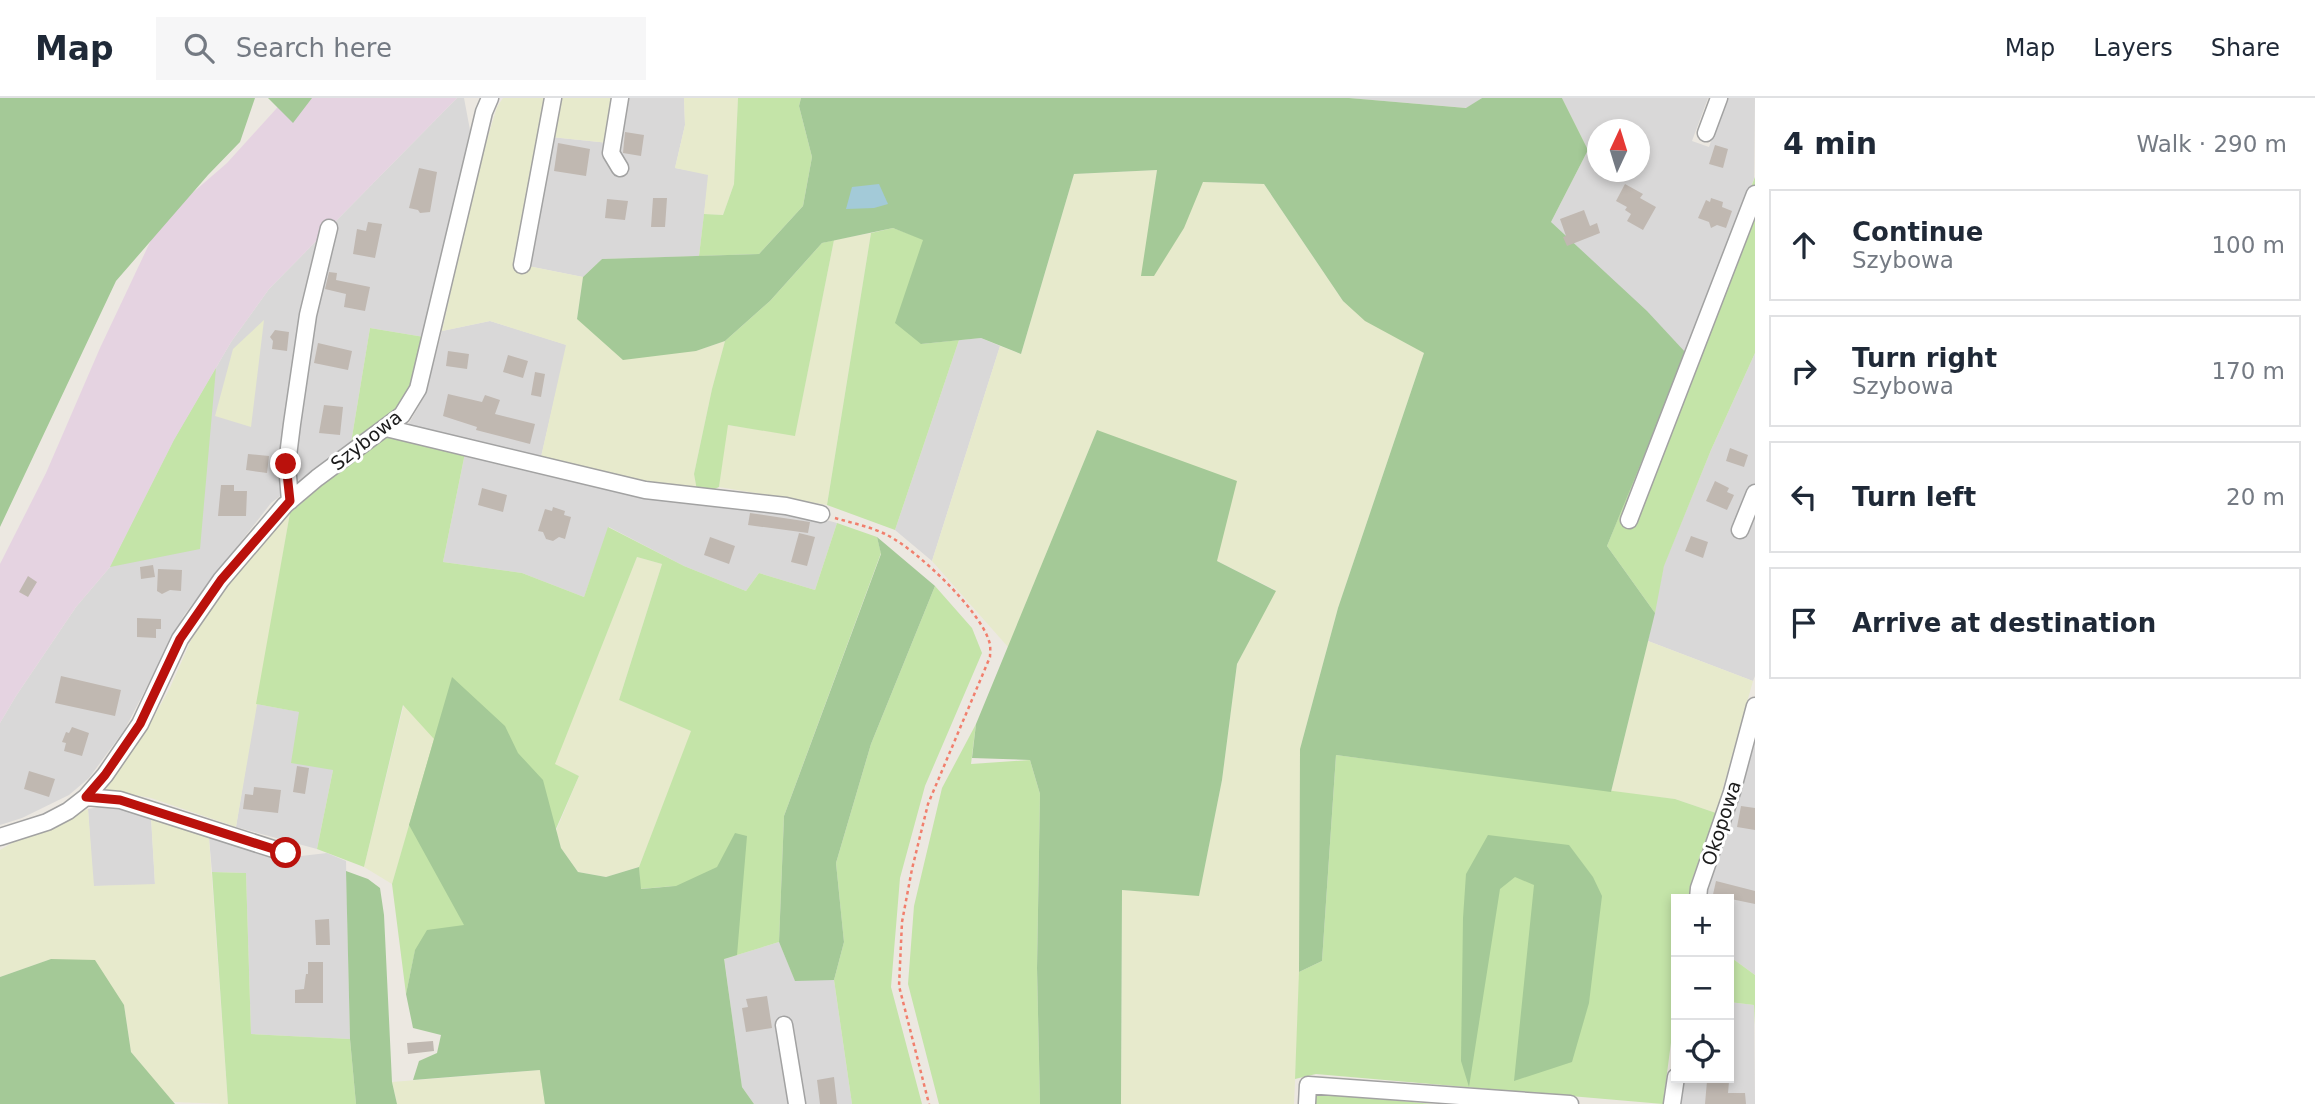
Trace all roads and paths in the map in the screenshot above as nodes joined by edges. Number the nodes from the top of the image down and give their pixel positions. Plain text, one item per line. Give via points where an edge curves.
1 (490, 98) edge
2 (553, 98) edge
3 (620, 98) edge
4 (1719, 98) edge
5 (1706, 133) dead end
6 (620, 168) dead end
7 (1755, 194) edge
8 (329, 228) dead end
9 (522, 265) dead end
10 (386, 428) junction
11 (1755, 493) edge
12 (290, 501) junction
13 (821, 514) joint
14 (1629, 520) dead end
15 (1740, 530) dead end
16 (1755, 706) edge
17 (86, 797) junction
18 (0, 837) edge
19 (286, 853) dead end
20 (1698, 894) edge
21 (784, 1025) dead end
22 (1675, 1083) edge
23 (1468, 1100) edge
24 (797, 1104) edge
25 (929, 1104) edge
26 (1307, 1104) edge
27 (1570, 1104) edge
28 (1672, 1104) edge

1 - 10 street, Szybowa via 418,389 402,415
2 - 9 street
3 - 6 street via 611,153
4 - 5 street
7 - 14 street
8 - 12 street via 308,315 286,464
10 - 12 street, Szybowa
10 - 13 street via 645,490
11 - 15 street
12 - 17 street, Szybowa via 221,580 180,639 140,724
13 - 25 path via 886,534 919,556 974,616 989,641 990,657 928,804 902,922 899,986
16 - 20 street, Okopowa
17 - 18 street, Szybowa via 47,822
17 - 19 street via 120,800
21 - 24 street
22 - 28 street
23 - 26 street via 1308,1086
23 - 27 street

